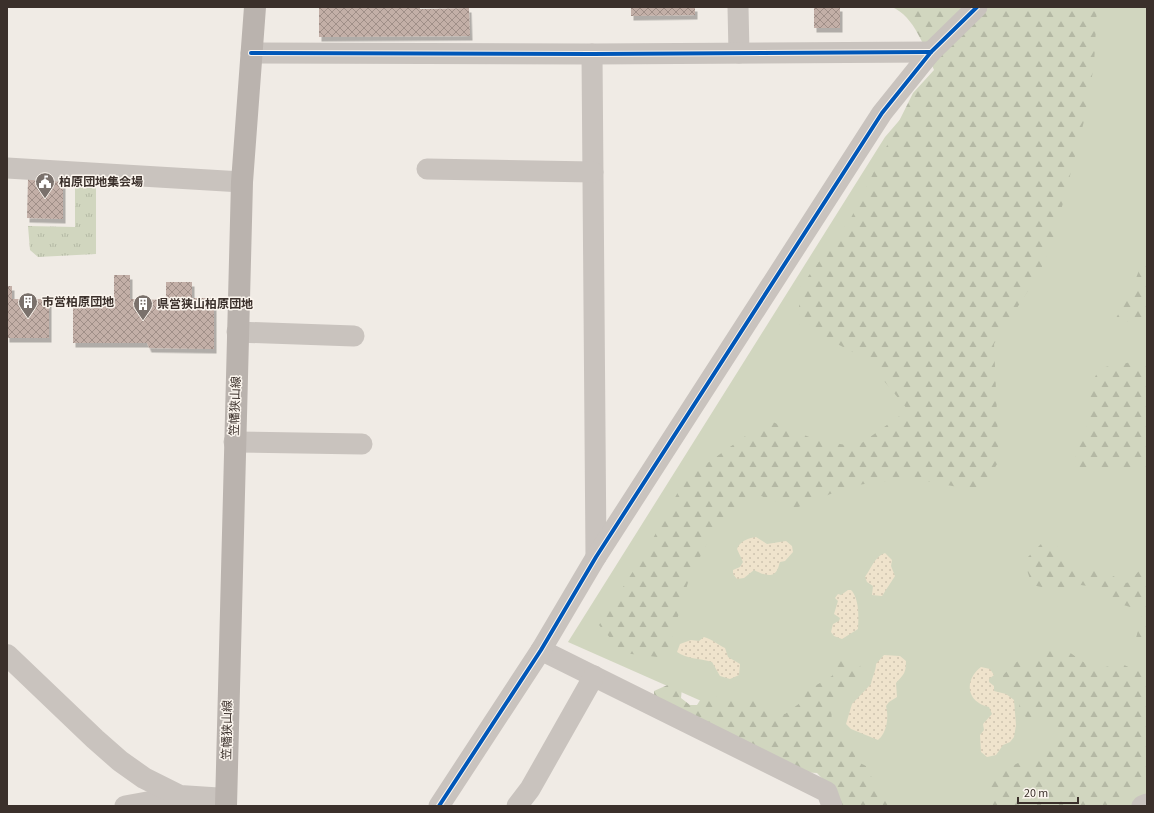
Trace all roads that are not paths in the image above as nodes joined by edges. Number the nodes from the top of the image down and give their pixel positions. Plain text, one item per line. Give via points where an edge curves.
1 (255, 7) edge
2 (738, 7) edge
3 (977, 7) edge
4 (931, 52) junction
5 (251, 53) junction
6 (739, 53) junction
7 (592, 54) junction
8 (7, 168) edge
9 (427, 169) dead end
10 (593, 172) junction
11 (242, 182) junction
12 (237, 332) junction
13 (354, 336) dead end
14 (234, 442) junction
15 (362, 444) dead end
16 (596, 557) junction
17 (541, 650) junction
18 (7, 655) edge
19 (594, 676) junction
20 (180, 796) junction
21 (226, 802) edge
22 (1147, 804) edge
23 (125, 806) edge
24 (439, 806) edge
25 (517, 806) edge
26 (832, 806) edge
27 (1142, 806) edge

1 - 5 main road, 笠幡狭山線
2 - 6 street
3 - 4 street
4 - 6 street
4 - 16 street via 882,113
5 - 7 street
5 - 11 main road, 笠幡狭山線
6 - 7 street
7 - 10 street
8 - 11 street
9 - 10 street
10 - 16 street
11 - 12 main road, 笠幡狭山線
12 - 13 street
12 - 14 main road, 笠幡狭山線
14 - 15 street
14 - 21 main road, 笠幡狭山線
16 - 17 street
17 - 19 street
17 - 24 street
18 - 20 street via 120,761 144,778
19 - 25 street via 530,789
19 - 26 street via 827,792
20 - 21 street
20 - 23 street
22 - 27 street

